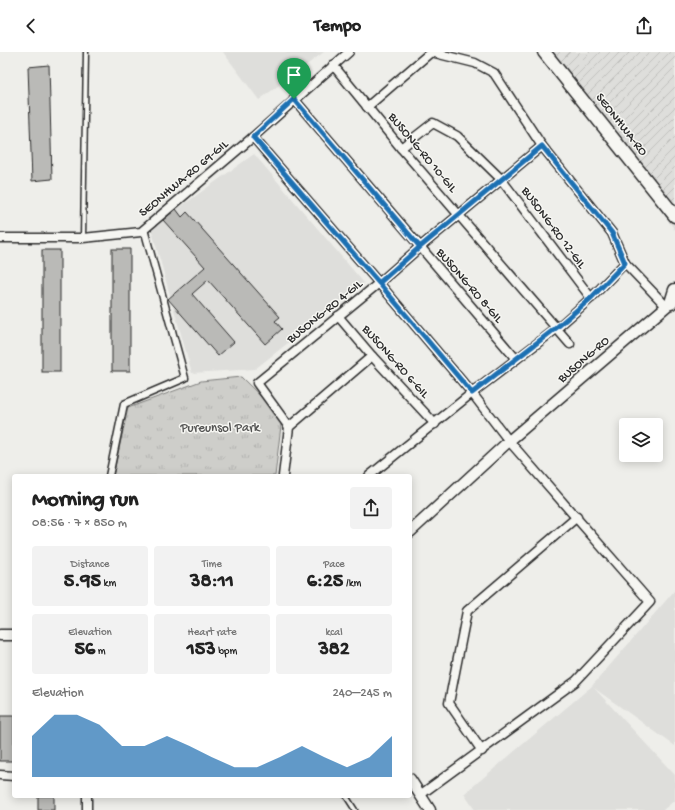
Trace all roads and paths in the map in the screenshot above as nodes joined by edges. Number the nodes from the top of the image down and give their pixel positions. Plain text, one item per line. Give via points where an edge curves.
1 (86, 52) edge
2 (349, 52) edge
3 (431, 52) edge
4 (544, 52) edge
5 (333, 65) junction
6 (294, 99) junction
7 (367, 107) junction
8 (253, 137) junction
9 (542, 146) junction
10 (401, 148) junction
11 (501, 179) junction
12 (459, 215) junction
13 (675, 216) edge
14 (144, 229) junction
15 (0, 238) edge
16 (83, 238) junction
17 (420, 247) junction
18 (625, 263) junction
19 (379, 283) junction
20 (675, 290) edge
21 (591, 298) junction
22 (672, 303) edge
23 (338, 316) junction
24 (556, 328) junction
25 (570, 344) dead end
26 (372, 356) junction
27 (516, 359) junction
28 (472, 393) junction
29 (435, 424) junction
30 (289, 427) junction
31 (509, 441) junction
32 (109, 474) edge
33 (283, 474) edge
34 (372, 474) edge
35 (577, 517) junction
36 (412, 530) edge
37 (12, 634) edge
38 (0, 635) edge
39 (482, 751) junction
40 (0, 775) edge
41 (12, 776) edge
42 (412, 782) edge
43 (420, 795) junction
44 (87, 798) edge
45 (347, 798) edge
46 (427, 809) edge
47 (87, 810) edge
48 (355, 810) edge

1 - 16 lane
2 - 5 street, SEONHWA-RO 69-GIL
3 - 7 street
3 - 9 street via 476,63 494,73
4 - 13 main road, SEONHWA-RO
5 - 6 street, SEONHWA-RO 69-GIL
5 - 7 street, BUSONG-RO 10-GIL
6 - 8 street, SEONHWA-RO 69-GIL
6 - 17 street, BUSONG-RO 8-GIL
7 - 10 street, BUSONG-RO 10-GIL
8 - 14 street, SEONHWA-RO 69-GIL
8 - 19 street
9 - 11 street, BUSONG-RO 4-GIL
9 - 18 street via 612,233
10 - 11 street, BUSONG-RO 12-GIL via 433,123 457,136
10 - 12 street, BUSONG-RO 10-GIL
11 - 12 street, BUSONG-RO 4-GIL
11 - 21 street, BUSONG-RO 12-GIL
12 - 17 street, BUSONG-RO 4-GIL
12 - 24 street, BUSONG-RO 10-GIL
14 - 16 street, SEONHWA-RO 69-GIL via 142,232
14 - 32 street via 185,378 124,404
15 - 16 street, SEONHWA-RO 69-GIL
17 - 19 street, BUSONG-RO 4-GIL
17 - 27 street, BUSONG-RO 8-GIL
18 - 21 street
18 - 22 street
19 - 23 street, BUSONG-RO 4-GIL
19 - 28 street
20 - 22 main road
21 - 24 street
22 - 31 street, BUSONG-RO
23 - 26 street, BUSONG-RO 6-GIL
23 - 30 street, BUSONG-RO 4-GIL via 257,383
24 - 25 street, BUSONG-RO 10-GIL
24 - 27 street
26 - 29 street, BUSONG-RO 6-GIL
26 - 30 street
27 - 28 street
28 - 29 street
28 - 31 street
29 - 34 street
30 - 33 street
31 - 35 street
31 - 36 street, BUSONG-RO
35 - 39 street via 467,611 449,703
35 - 39 street via 650,602 576,681
37 - 38 street
39 - 43 street
40 - 41 street
42 - 43 street
43 - 46 street
44 - 47 street
45 - 48 lane

